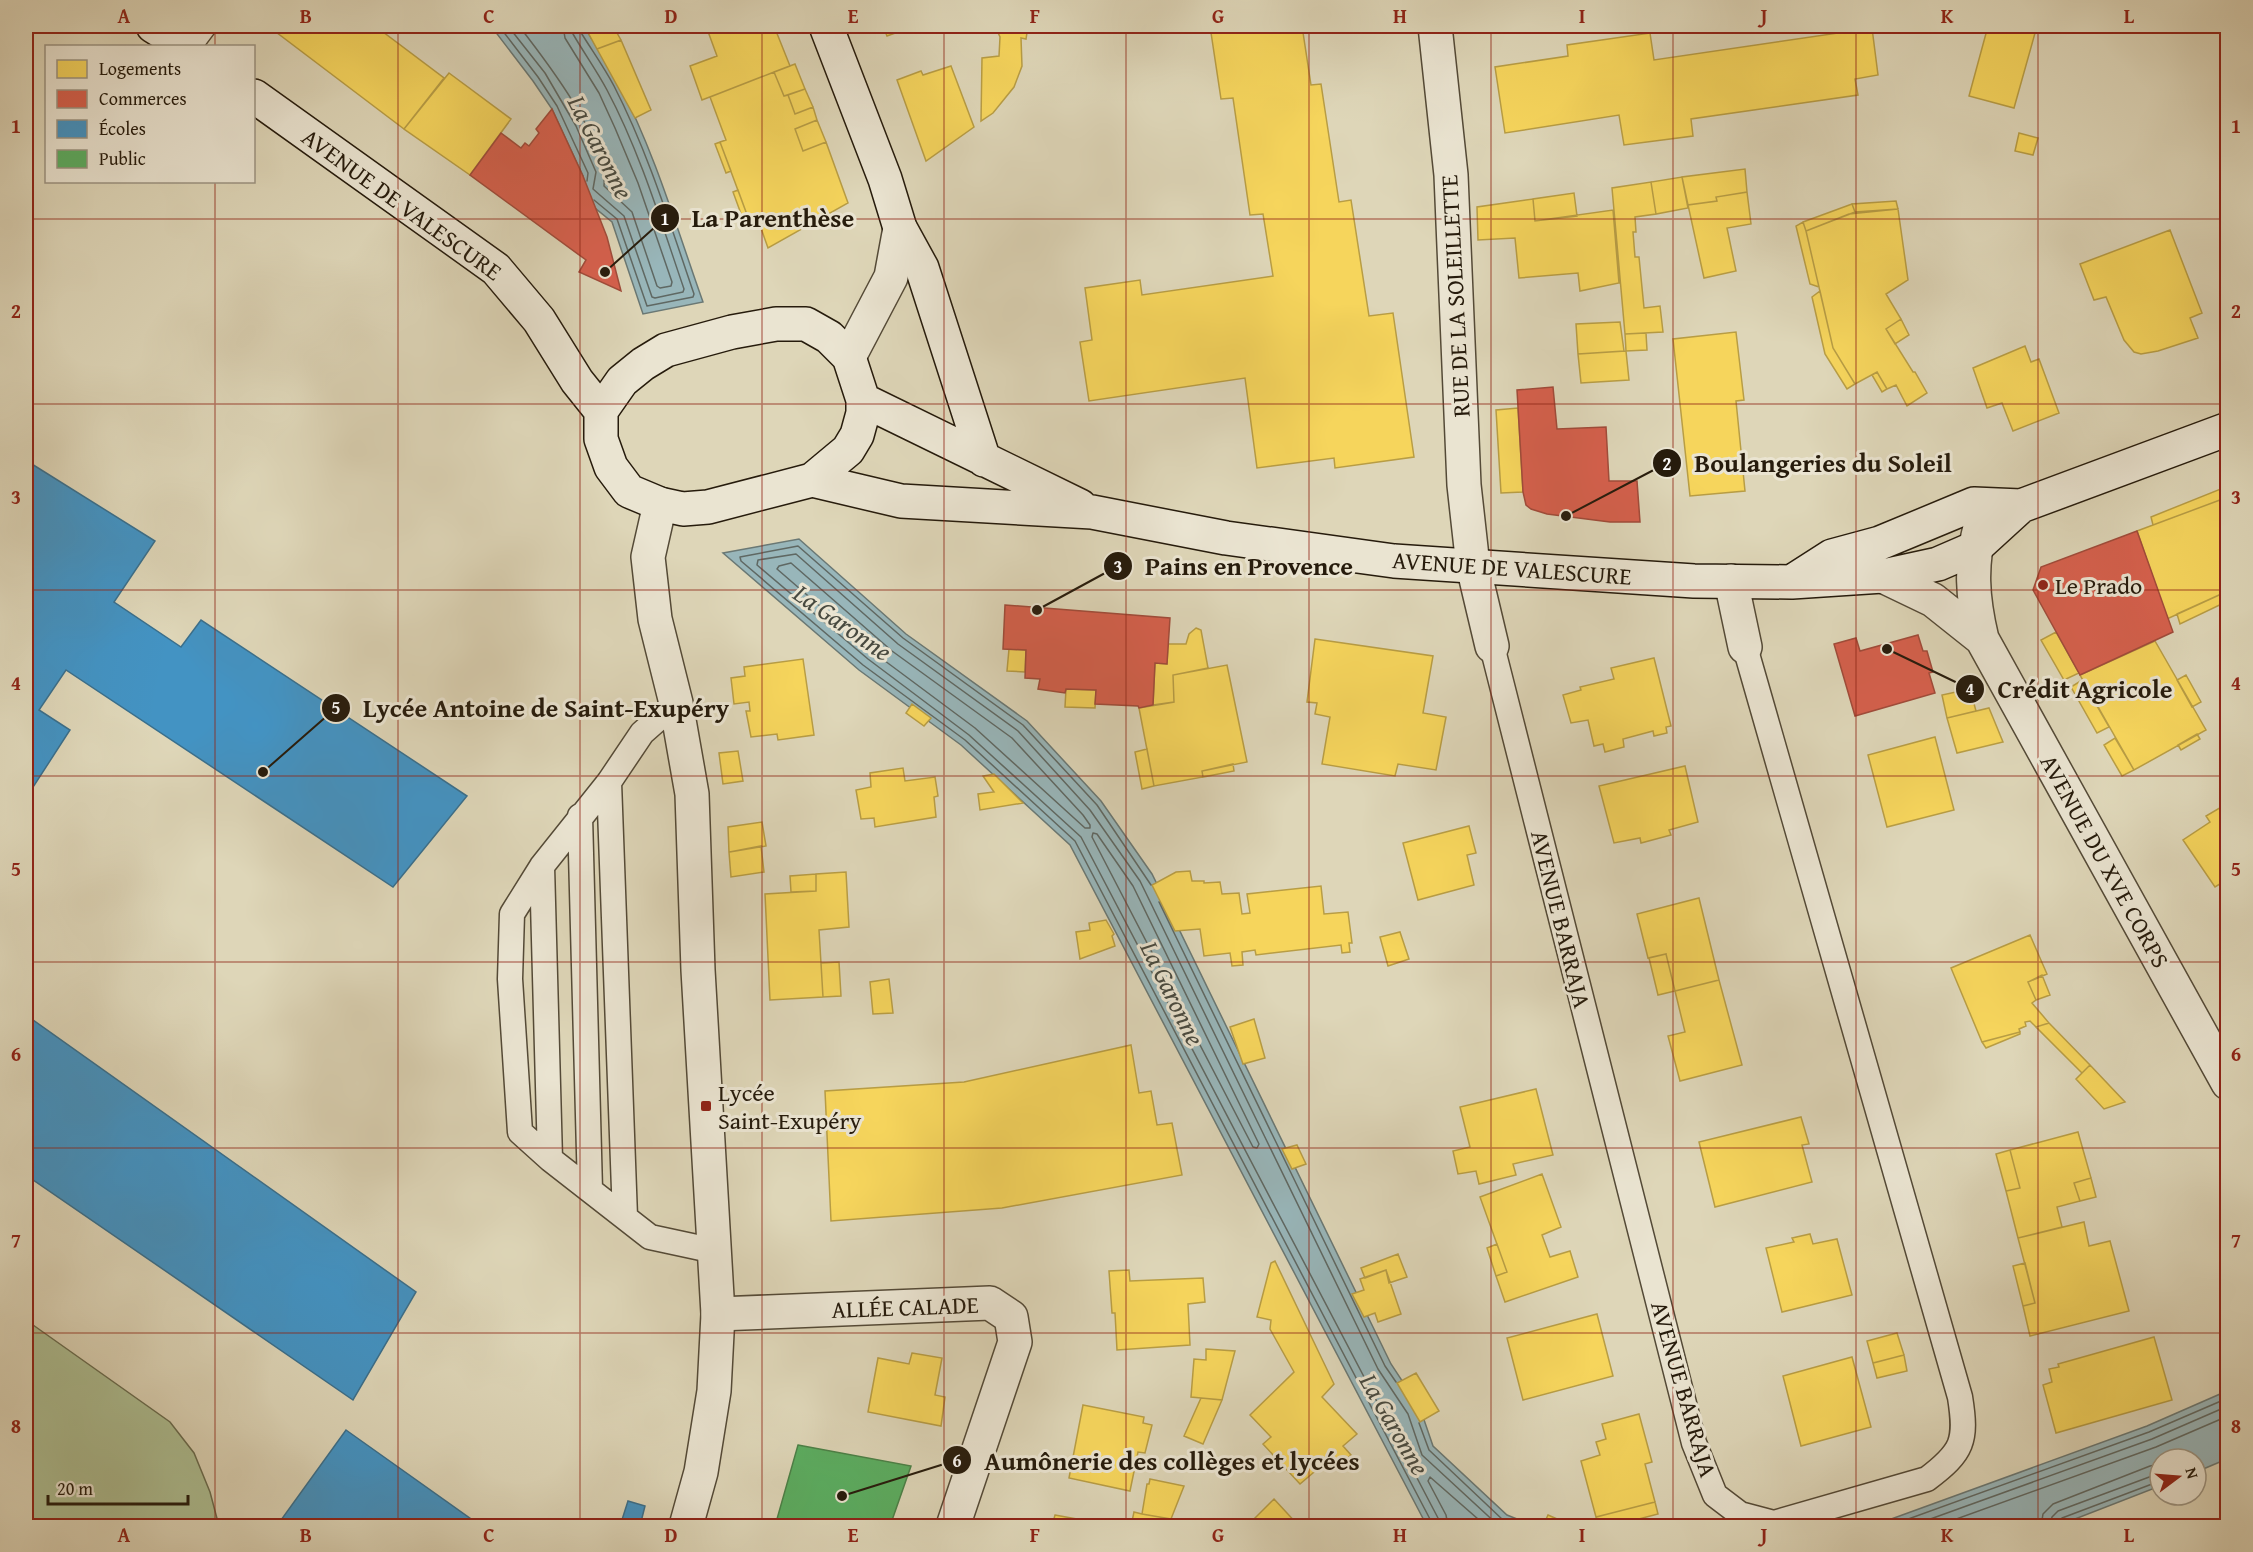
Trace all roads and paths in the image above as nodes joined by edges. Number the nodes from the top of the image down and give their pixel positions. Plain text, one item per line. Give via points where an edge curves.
1 (153, 26) edge
2 (204, 26) edge
3 (826, 26) edge
4 (1435, 26) edge
5 (183, 45) edge
6 (190, 45) edge
7 (255, 97) edge
8 (900, 228) junction
9 (849, 357) junction
10 (863, 400) junction
11 (602, 411) junction
12 (2228, 429) edge
13 (984, 460) junction
14 (812, 480) junction
15 (660, 504) junction
16 (2008, 506) junction
17 (1092, 512) junction
18 (1974, 548) junction
19 (1473, 566) junction
20 (1883, 576) junction
21 (1731, 581) junction
22 (1792, 582) junction
23 (1982, 639) junction
24 (1492, 646) joint
25 (1745, 647) joint
26 (676, 703) junction
27 (609, 782) junction
28 (580, 816) junction
29 (542, 866) junction
30 (2228, 1083) edge
31 (550, 1159) junction
32 (590, 1190) junction
33 (625, 1217) junction
34 (715, 1251) junction
35 (718, 1314) junction
36 (686, 1527) edge
37 (953, 1527) edge

1 - 5 main road
2 - 6 lane
3 - 8 main road
4 - 19 main road, RUE DE LA SOLEILLETTE via 1451,176 1464,485
7 - 11 main road, AVENUE DE VALESCURE via 496,269 539,320 577,381
8 - 9 main road via 891,277
8 - 13 main road via 922,268
9 - 10 main road
9 - 11 main road via 829,337 806,324 776,324 732,332 666,351 643,364 622,381
10 - 13 main road, AVENUE DE VALESCURE
10 - 14 main road via 857,435 848,450
11 - 15 main road via 601,438 611,467 629,491
12 - 16 main road, AVENUE DE VALESCURE
13 - 17 main road, AVENUE DE VALESCURE
14 - 15 main road via 708,507 683,509
14 - 17 main road, AVENUE DE VALESCURE via 901,501
15 - 26 main road via 648,557 655,619
16 - 18 main road, AVENUE DE VALESCURE
16 - 22 main road, AVENUE DE VALESCURE via 1974,504 1880,543 1832,556
17 - 19 main road, AVENUE DE VALESCURE via 1226,538 1395,561
18 - 20 main road, AVENUE DE VALESCURE via 1938,564
18 - 23 main road, AVENUE DU XVE CORPS via 1974,607
19 - 21 main road, AVENUE DE VALESCURE
19 - 24 main road, AVENUE BARRAJA
20 - 22 main road, AVENUE DE VALESCURE
20 - 23 main road, AVENUE DU XVE CORPS via 1933,600
21 - 22 main road, AVENUE DE VALESCURE
21 - 25 main road, AVENUE BARRAJA
23 - 30 main road, AVENUE DU XVE CORPS
24 - 25 lane, AVENUE BARRAJA via 1694,1443 1714,1495 1740,1514 1774,1523 1927,1479 1946,1465 1959,1446 1965,1427 1960,1397
26 - 27 lane via 642,733
26 - 34 main road via 692,794
27 - 28 lane
27 - 33 lane
28 - 29 lane
28 - 32 lane
29 - 31 lane
29 - 31 lane via 512,914 510,980 520,1132
31 - 32 lane
32 - 33 lane
33 - 34 lane via 650,1238
34 - 35 main road
35 - 36 main road via 714,1391 701,1472
35 - 37 main road, ALLÉE CALADE via 990,1304 1011,1317 1015,1342

